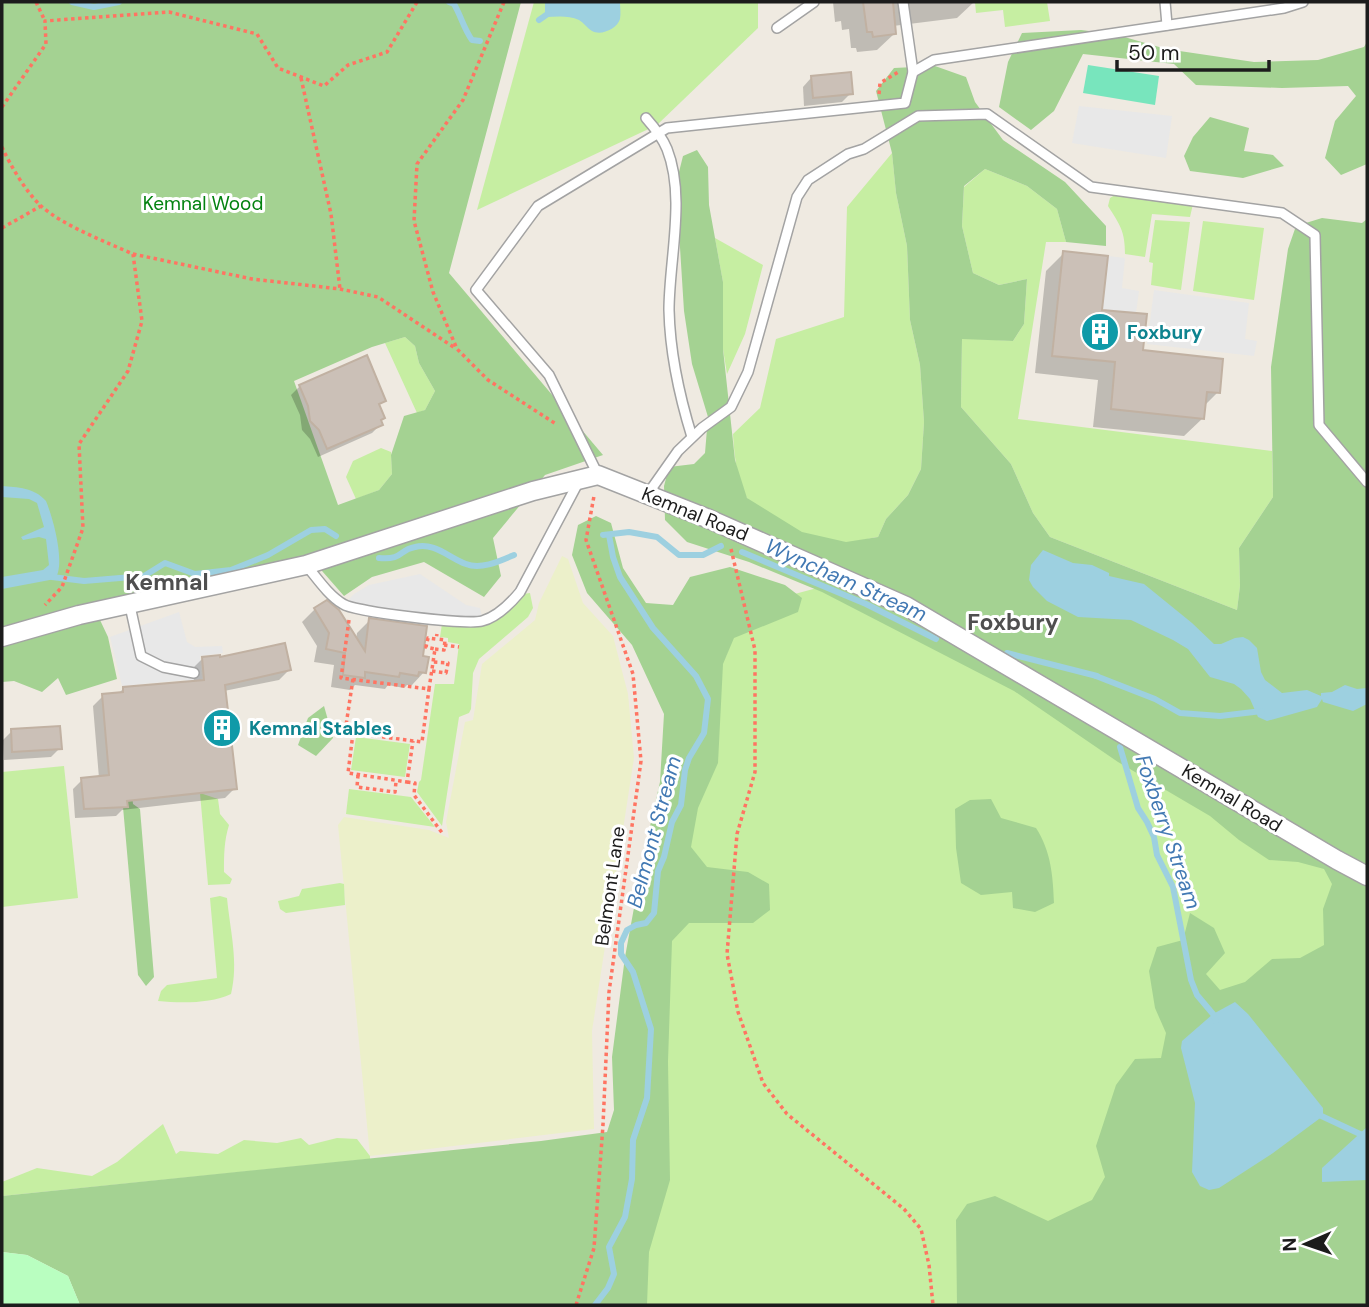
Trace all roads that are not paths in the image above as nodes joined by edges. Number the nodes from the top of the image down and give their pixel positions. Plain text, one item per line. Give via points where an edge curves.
1 (814, 2) edge
2 (902, 2) edge
3 (1165, 2) edge
4 (1303, 2) edge
5 (1167, 25) junction
6 (777, 28) dead end
7 (912, 70) junction
8 (646, 118) dead end
9 (658, 133) junction
10 (692, 437) junction
11 (589, 477) junction
12 (1367, 482) edge
13 (647, 495) junction
14 (306, 565) junction
15 (130, 606) junction
16 (2, 637) edge
17 (194, 673) dead end
18 (1367, 876) edge

1 - 6 lane
2 - 7 lane
3 - 5 lane
4 - 5 lane
5 - 7 lane via 934,60
7 - 9 lane via 905,103 667,128
8 - 9 lane
9 - 10 lane via 667,150 675,200 671,345
9 - 11 lane via 538,206 476,290 549,375
10 - 12 lane via 731,407 748,372 797,197 808,180 918,116 987,114 1091,187 1282,214 1315,235 1319,425
10 - 13 lane
11 - 13 street, Kemnal Road
11 - 14 street
11 - 14 lane via 520,592 483,621 439,620 343,605
13 - 18 street, Kemnal Road via 906,606
14 - 15 street
15 - 16 street
15 - 17 lane via 141,656 163,667

